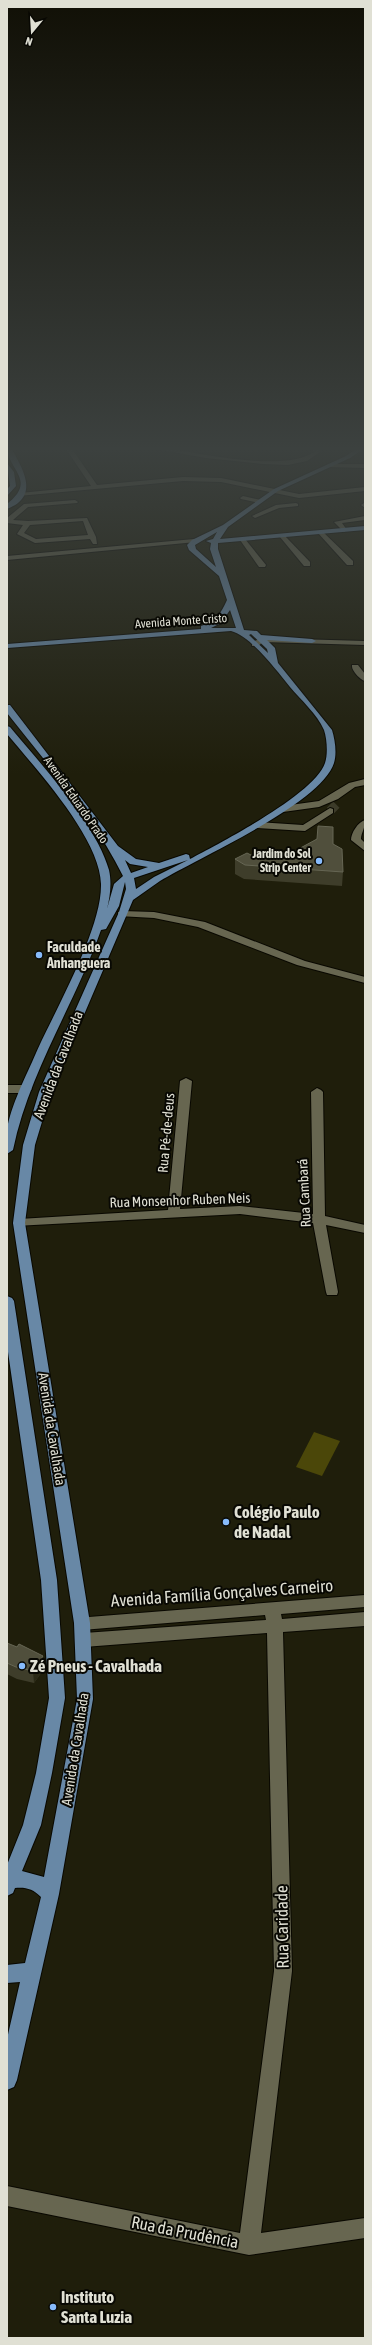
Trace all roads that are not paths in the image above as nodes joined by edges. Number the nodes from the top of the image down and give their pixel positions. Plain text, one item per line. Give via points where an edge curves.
1 (39, 555) edge
2 (199, 555) edge
3 (216, 555) edge
4 (252, 555) edge
5 (299, 555) edge
6 (343, 555) edge
7 (7, 558) edge
8 (350, 563) dead end
9 (307, 564) dead end
10 (262, 565) dead end
11 (220, 574) junction
12 (231, 599) junction
13 (240, 613) junction
14 (241, 631) junction
15 (186, 632) junction
16 (258, 641) junction
17 (312, 641) junction
18 (365, 643) edge
19 (7, 646) edge
20 (271, 648) junction
21 (7, 651) edge
22 (274, 663) junction
23 (355, 667) dead end
24 (365, 679) edge
25 (7, 707) edge
26 (7, 729) edge
27 (365, 782) edge
28 (365, 786) edge
29 (337, 804) tunnel mouth
30 (280, 811) junction
31 (330, 811) tunnel mouth
32 (320, 819) junction
33 (365, 823) edge
34 (257, 825) junction
35 (222, 843) junction
36 (112, 846) junction
37 (365, 848) edge
38 (169, 864) junction
39 (128, 876) junction
40 (129, 898) junction
41 (122, 914) junction
42 (93, 939) junction
43 (86, 953) junction
44 (365, 980) edge
45 (89, 987) junction
46 (63, 1005) junction
47 (64, 1046) junction
48 (186, 1080) dead end
49 (7, 1089) edge
50 (26, 1090) junction
51 (317, 1092) dead end
52 (7, 1150) edge
53 (174, 1212) junction
54 (318, 1219) junction
55 (19, 1223) junction
56 (365, 1228) edge
57 (332, 1292) dead end
58 (7, 1301) edge
59 (365, 1601) edge
60 (272, 1608) junction
61 (365, 1619) edge
62 (82, 1623) junction
63 (275, 1626) junction
64 (84, 1640) junction
65 (8, 1883) edge
66 (50, 1894) junction
67 (32, 1970) junction
68 (7, 1974) edge
69 (7, 2080) edge
70 (7, 2196) edge
71 (365, 2228) edge
72 (249, 2245) junction

1 - 7 street
2 - 11 main road
3 - 11 main road
4 - 10 street
5 - 9 street
6 - 8 street
11 - 12 main road
12 - 13 main road
12 - 14 main road
12 - 15 main road via 223,617 217,623
13 - 14 main road via 243,626
13 - 16 main road
14 - 15 main road, Avenida Monte Cristo via 230,629
14 - 16 main road
14 - 21 main road, Avenida Monte Cristo via 232,634
15 - 19 main road, Avenida Monte Cristo
16 - 17 street
16 - 20 main road
16 - 22 main road
17 - 18 street
17 - 20 street
20 - 22 main road
22 - 30 main road via 320,718 328,730 331,742 330,763 322,776
23 - 24 street
25 - 36 main road, Avenida Eduardo Prado
26 - 42 main road, Avenida Eduardo Prado via 46,776 94,844 104,871 106,892
27 - 30 street via 347,787 337,796 314,806
28 - 29 street via 356,787
30 - 32 street
30 - 34 main road
31 - 32 street
32 - 34 street via 310,826 300,828
33 - 37 street via 356,835 356,840
34 - 35 main road
35 - 38 main road
35 - 40 main road via 157,879
36 - 38 main road via 133,862 149,866
36 - 39 main road, Avenida Eduardo Prado
38 - 39 main road
39 - 40 main road, Avenida Eduardo Prado via 131,889
39 - 42 main road via 119,884 114,906
40 - 41 main road, Avenida da Cavalhada
41 - 44 street via 154,915 201,924 295,961
41 - 45 main road, Avenida da Cavalhada
42 - 43 main road, Avenida da Cavalhada
43 - 45 main road via 79,984 82,987
43 - 46 main road, Avenida da Cavalhada
45 - 47 main road, Avenida da Cavalhada
46 - 47 main road via 71,1014
46 - 50 main road, Avenida da Cavalhada
47 - 55 main road, Avenida da Cavalhada via 45,1092 29,1145
48 - 53 street, Rua Pé-de-deus
49 - 50 street
50 - 52 main road, Avenida da Cavalhada
51 - 54 street, Rua Cambará
53 - 54 street, Rua Monsenhor Ruben Neis via 240,1210
53 - 55 street, Rua Monsenhor Ruben Neis
54 - 56 street, Rua Monsenhor Ruben Neis
54 - 57 street, Rua Cambará
55 - 62 main road, Avenida da Cavalhada
58 - 65 main road, Avenida da Cavalhada via 49,1580 57,1698 32,1825
59 - 60 street, Avenida Família Gonçalves Carneiro
60 - 62 street, Avenida Família Gonçalves Carneiro
60 - 63 street, Rua Caridade
61 - 63 street
62 - 64 main road, Avenida da Cavalhada
63 - 64 street
63 - 72 street, Rua Caridade via 283,1971
64 - 66 main road, Avenida da Cavalhada via 85,1699
65 - 66 main road via 21,1878 34,1880 43,1885
66 - 67 main road, Avenida da Cavalhada
67 - 68 main road
67 - 69 main road, Avenida da Cavalhada
70 - 72 street, Rua da Prudência
71 - 72 street, Rua da Prudência

